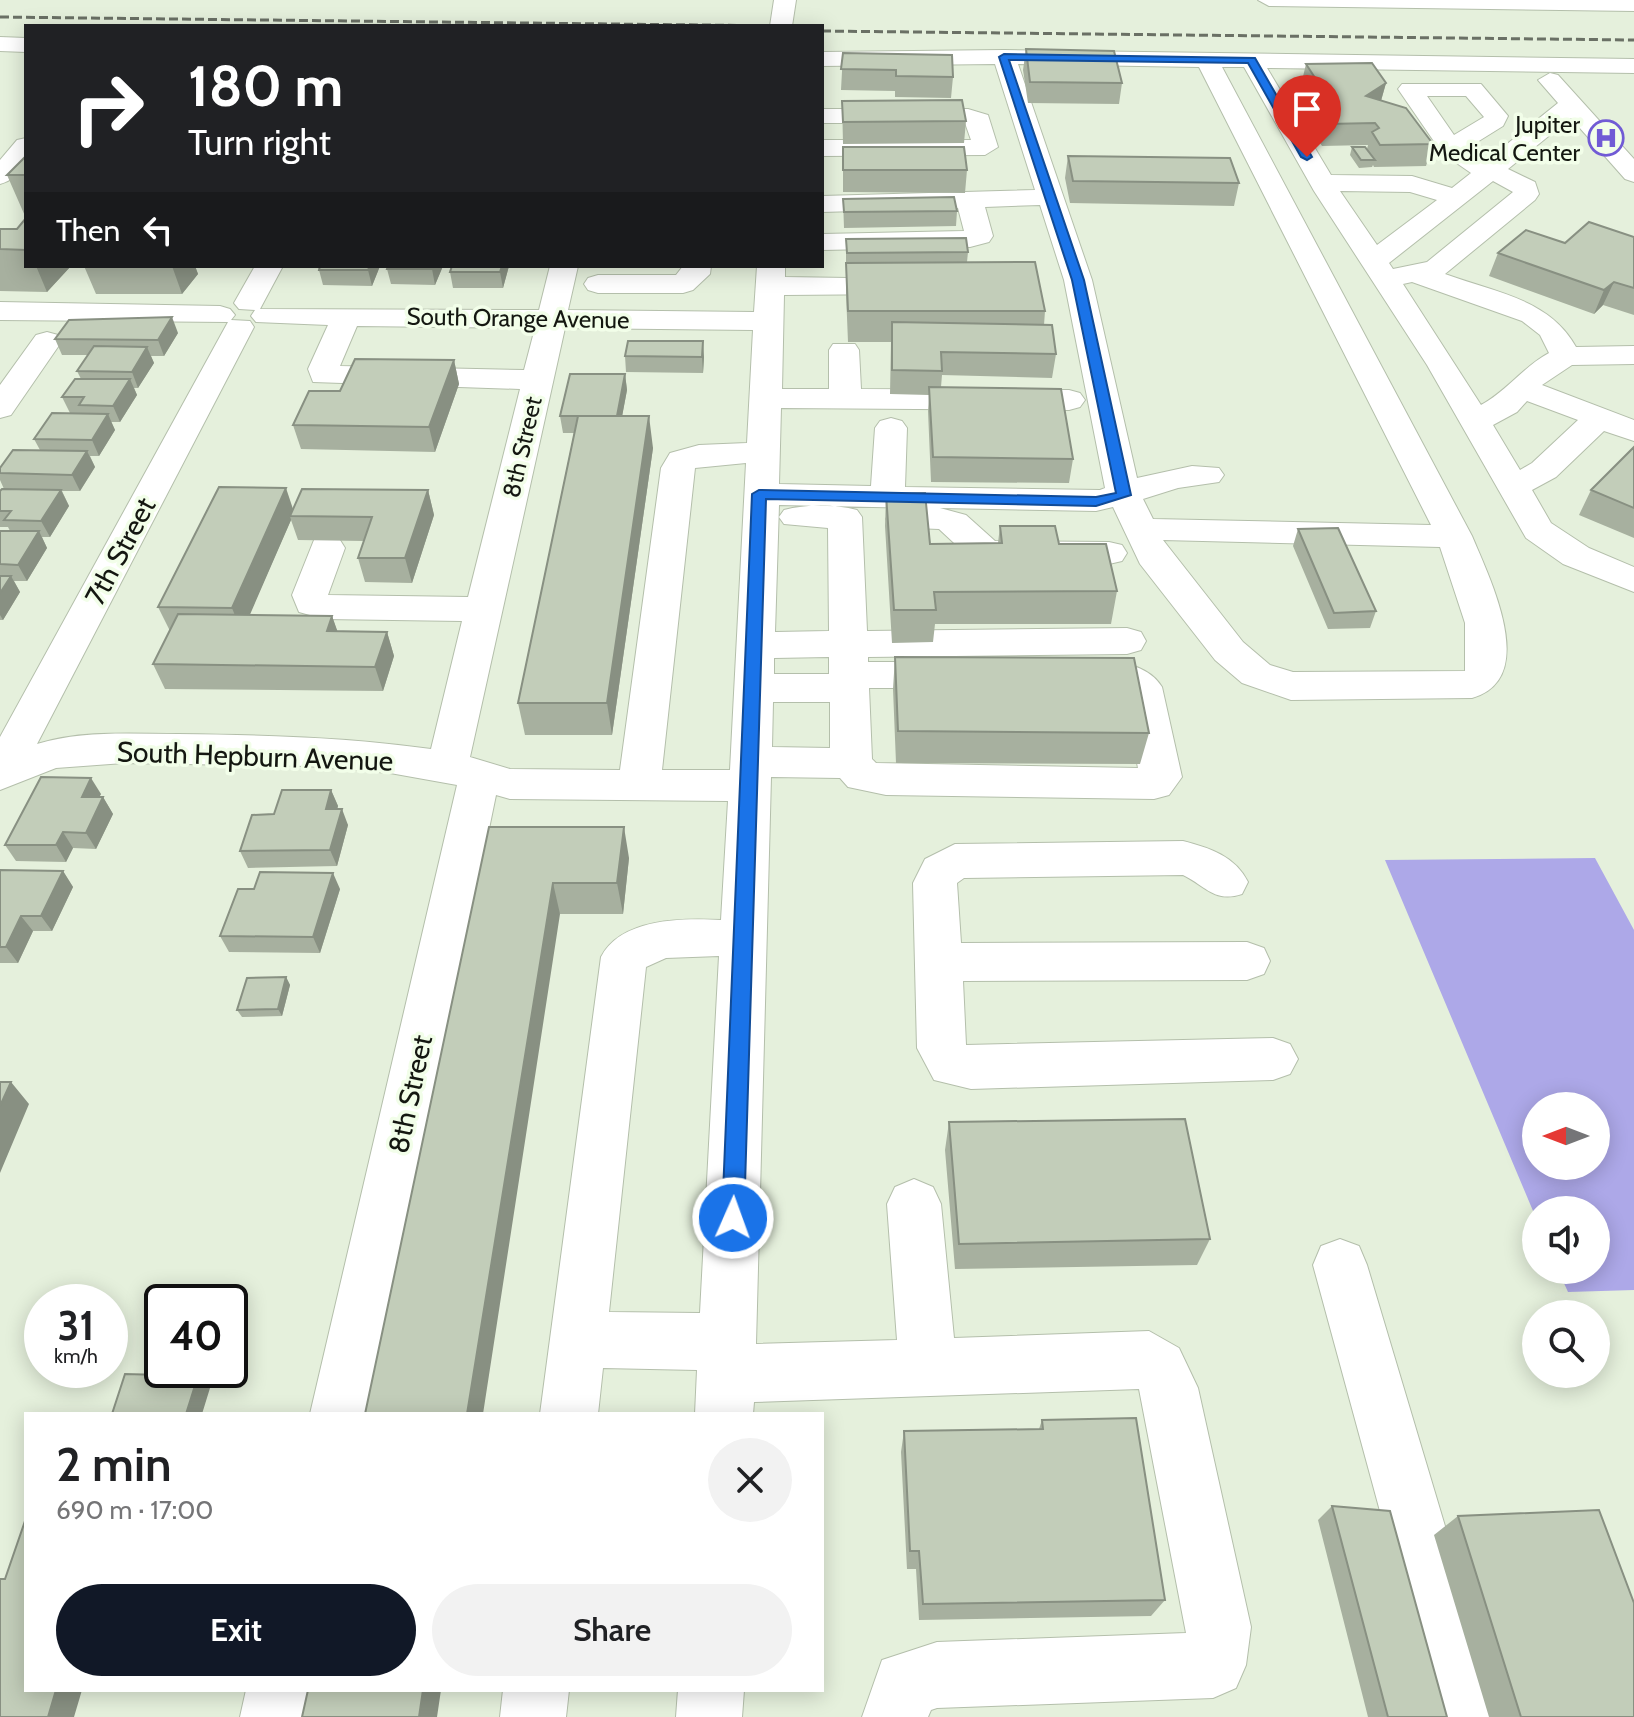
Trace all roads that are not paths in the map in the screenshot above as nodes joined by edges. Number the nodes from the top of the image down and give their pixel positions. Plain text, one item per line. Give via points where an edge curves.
1 (785, 0) edge
2 (1269, 0) edge
3 (1634, 5) edge
4 (781, 24) edge
5 (0, 44) edge
6 (24, 45) edge
7 (824, 48) edge
8 (872, 56) junction
9 (1004, 57) junction
10 (824, 59) edge
11 (1207, 60) junction
12 (1251, 60) junction
13 (1536, 64) junction
14 (1634, 66) edge
15 (824, 100) edge
16 (877, 100) edge
17 (1571, 102) junction
18 (824, 116) edge
19 (24, 147) edge
20 (824, 148) edge
21 (1451, 148) dead end
22 (824, 165) edge
23 (1488, 171) junction
24 (1634, 174) edge
25 (1075, 175) edge
26 (0, 176) edge
27 (1234, 177) edge
28 (1266, 178) junction
29 (1322, 183) junction
30 (1046, 186) junction
31 (1456, 197) junction
32 (974, 201) junction
33 (824, 204) edge
34 (824, 242) edge
35 (268, 268) edge
36 (564, 268) edge
37 (697, 268) edge
38 (1379, 270) junction
39 (1417, 274) junction
40 (598, 284) dead end
41 (1049, 284) dead end
42 (1079, 284) junction
43 (925, 285) edge
44 (770, 291) edge
45 (0, 311) edge
46 (244, 315) junction
47 (347, 316) junction
48 (437, 317) junction
49 (552, 319) junction
50 (47, 341) dead end
51 (844, 350) dead end
52 (360, 351) dead end
53 (424, 351) junction
54 (497, 352) dead end
55 (1634, 355) edge
56 (1566, 356) junction
57 (537, 380) junction
58 (1522, 388) junction
59 (764, 398) junction
60 (845, 398) junction
61 (1069, 400) dead end
62 (0, 408) edge
63 (1600, 417) junction
64 (1475, 422) junction
65 (891, 428) dead end
66 (1633, 430) edge
67 (1207, 475) dead end
68 (1513, 487) junction
69 (760, 488) junction
70 (1124, 495) junction
71 (888, 497) junction
72 (845, 517) junction
73 (1139, 529) junction
74 (1454, 536) junction
75 (327, 548) dead end
76 (1109, 553) edge
77 (1634, 580) edge
78 (484, 609) junction
79 (1127, 641) dead end
80 (755, 645) junction
81 (849, 669) junction
82 (754, 688) junction
83 (851, 763) junction
84 (464, 771) junction
85 (752, 774) junction
86 (0, 775) edge
87 (639, 785) junction
88 (1226, 882) dead end
89 (745, 939) junction
90 (1247, 961) dead end
91 (939, 962) junction
92 (1273, 1059) dead end
93 (914, 1204) dead end
94 (1340, 1265) dead end
95 (578, 1340) junction
96 (928, 1367) junction
97 (726, 1377) edge
98 (339, 1412) edge
99 (569, 1412) edge
100 (279, 1692) edge
101 (536, 1692) edge
102 (711, 1692) edge
103 (273, 1717) edge
104 (533, 1717) edge
105 (709, 1717) edge
106 (895, 1717) edge
107 (1469, 1717) edge

1 - 4 street
2 - 3 street
5 - 6 street
7 - 8 street
8 - 9 street
8 - 10 street
9 - 11 street
9 - 30 street
11 - 12 street
11 - 28 street
12 - 13 street
12 - 29 street
13 - 14 street
13 - 17 street
15 - 16 street
17 - 23 street
17 - 24 street
18 - 20 street via 968,116 979,120 985,147
19 - 26 street
21 - 23 street
22 - 32 street via 970,166
23 - 31 street
23 - 39 street via 1517,181 1526,194 1436,268
25 - 30 street
27 - 28 street
28 - 74 street
29 - 31 street via 1412,184
29 - 38 street
30 - 32 street
30 - 42 street
31 - 38 street
32 - 33 street
32 - 34 street via 979,236 970,239
35 - 46 street, 7th Street
36 - 49 street, 8th Street
37 - 40 street via 683,284
38 - 39 street
38 - 64 street
39 - 56 street via 1532,315 1552,330
41 - 42 street
42 - 70 street
43 - 44 street, South Orange Avenue
44 - 49 street, South Orange Avenue
44 - 59 street
45 - 46 street, South Orange Avenue
46 - 47 street, South Orange Avenue
46 - 86 street, 7th Street
47 - 48 street, South Orange Avenue
47 - 57 street via 324,375
48 - 49 street, South Orange Avenue
48 - 53 street
49 - 57 street, 8th Street
50 - 62 street
51 - 60 street
52 - 53 street
53 - 54 street
55 - 56 street
56 - 58 street via 1538,371
57 - 78 street, 8th Street
58 - 63 street
58 - 64 street via 1506,405
59 - 60 street
59 - 69 street
60 - 61 street
63 - 66 street
63 - 68 street via 1544,470
64 - 68 street
65 - 71 street
67 - 70 street via 1167,478
68 - 77 street via 1538,530 1576,556
69 - 71 street
69 - 72 street
69 - 80 street
69 - 87 street via 699,455 682,460 678,468
70 - 71 street via 1096,501
70 - 73 street
72 - 76 street via 945,520 980,550 993,552
72 - 81 street
73 - 74 street
73 - 74 street via 1153,556 1229,651 1256,674 1291,686 1472,685 1484,677 1485,615
75 - 78 street via 310,595 312,603
78 - 84 street, 8th Street
79 - 81 street
80 - 81 street
80 - 82 street
81 - 82 street
81 - 83 street
81 - 83 street via 1114,674 1132,680 1142,687 1161,777 1154,784 886,780 863,776
82 - 85 street
83 - 85 street, South Hepburn Avenue
84 - 86 street, South Hepburn Avenue via 328,753 113,749 60,752
84 - 87 street, South Hepburn Avenue via 510,784
84 - 98 street, 8th Street
85 - 87 street, South Hepburn Avenue
85 - 89 street
88 - 91 street via 1201,863 1183,858 955,861 935,883
89 - 95 street via 641,943 624,957
89 - 97 street
90 - 91 street
91 - 92 street via 942,1048 952,1065
93 - 96 street
94 - 107 street
95 - 97 street
95 - 99 street
96 - 97 street
96 - 106 street via 1149,1360 1159,1368 1169,1388 1219,1627 1213,1665 937,1675 905,1683
100 - 103 street
101 - 104 street
102 - 105 street

